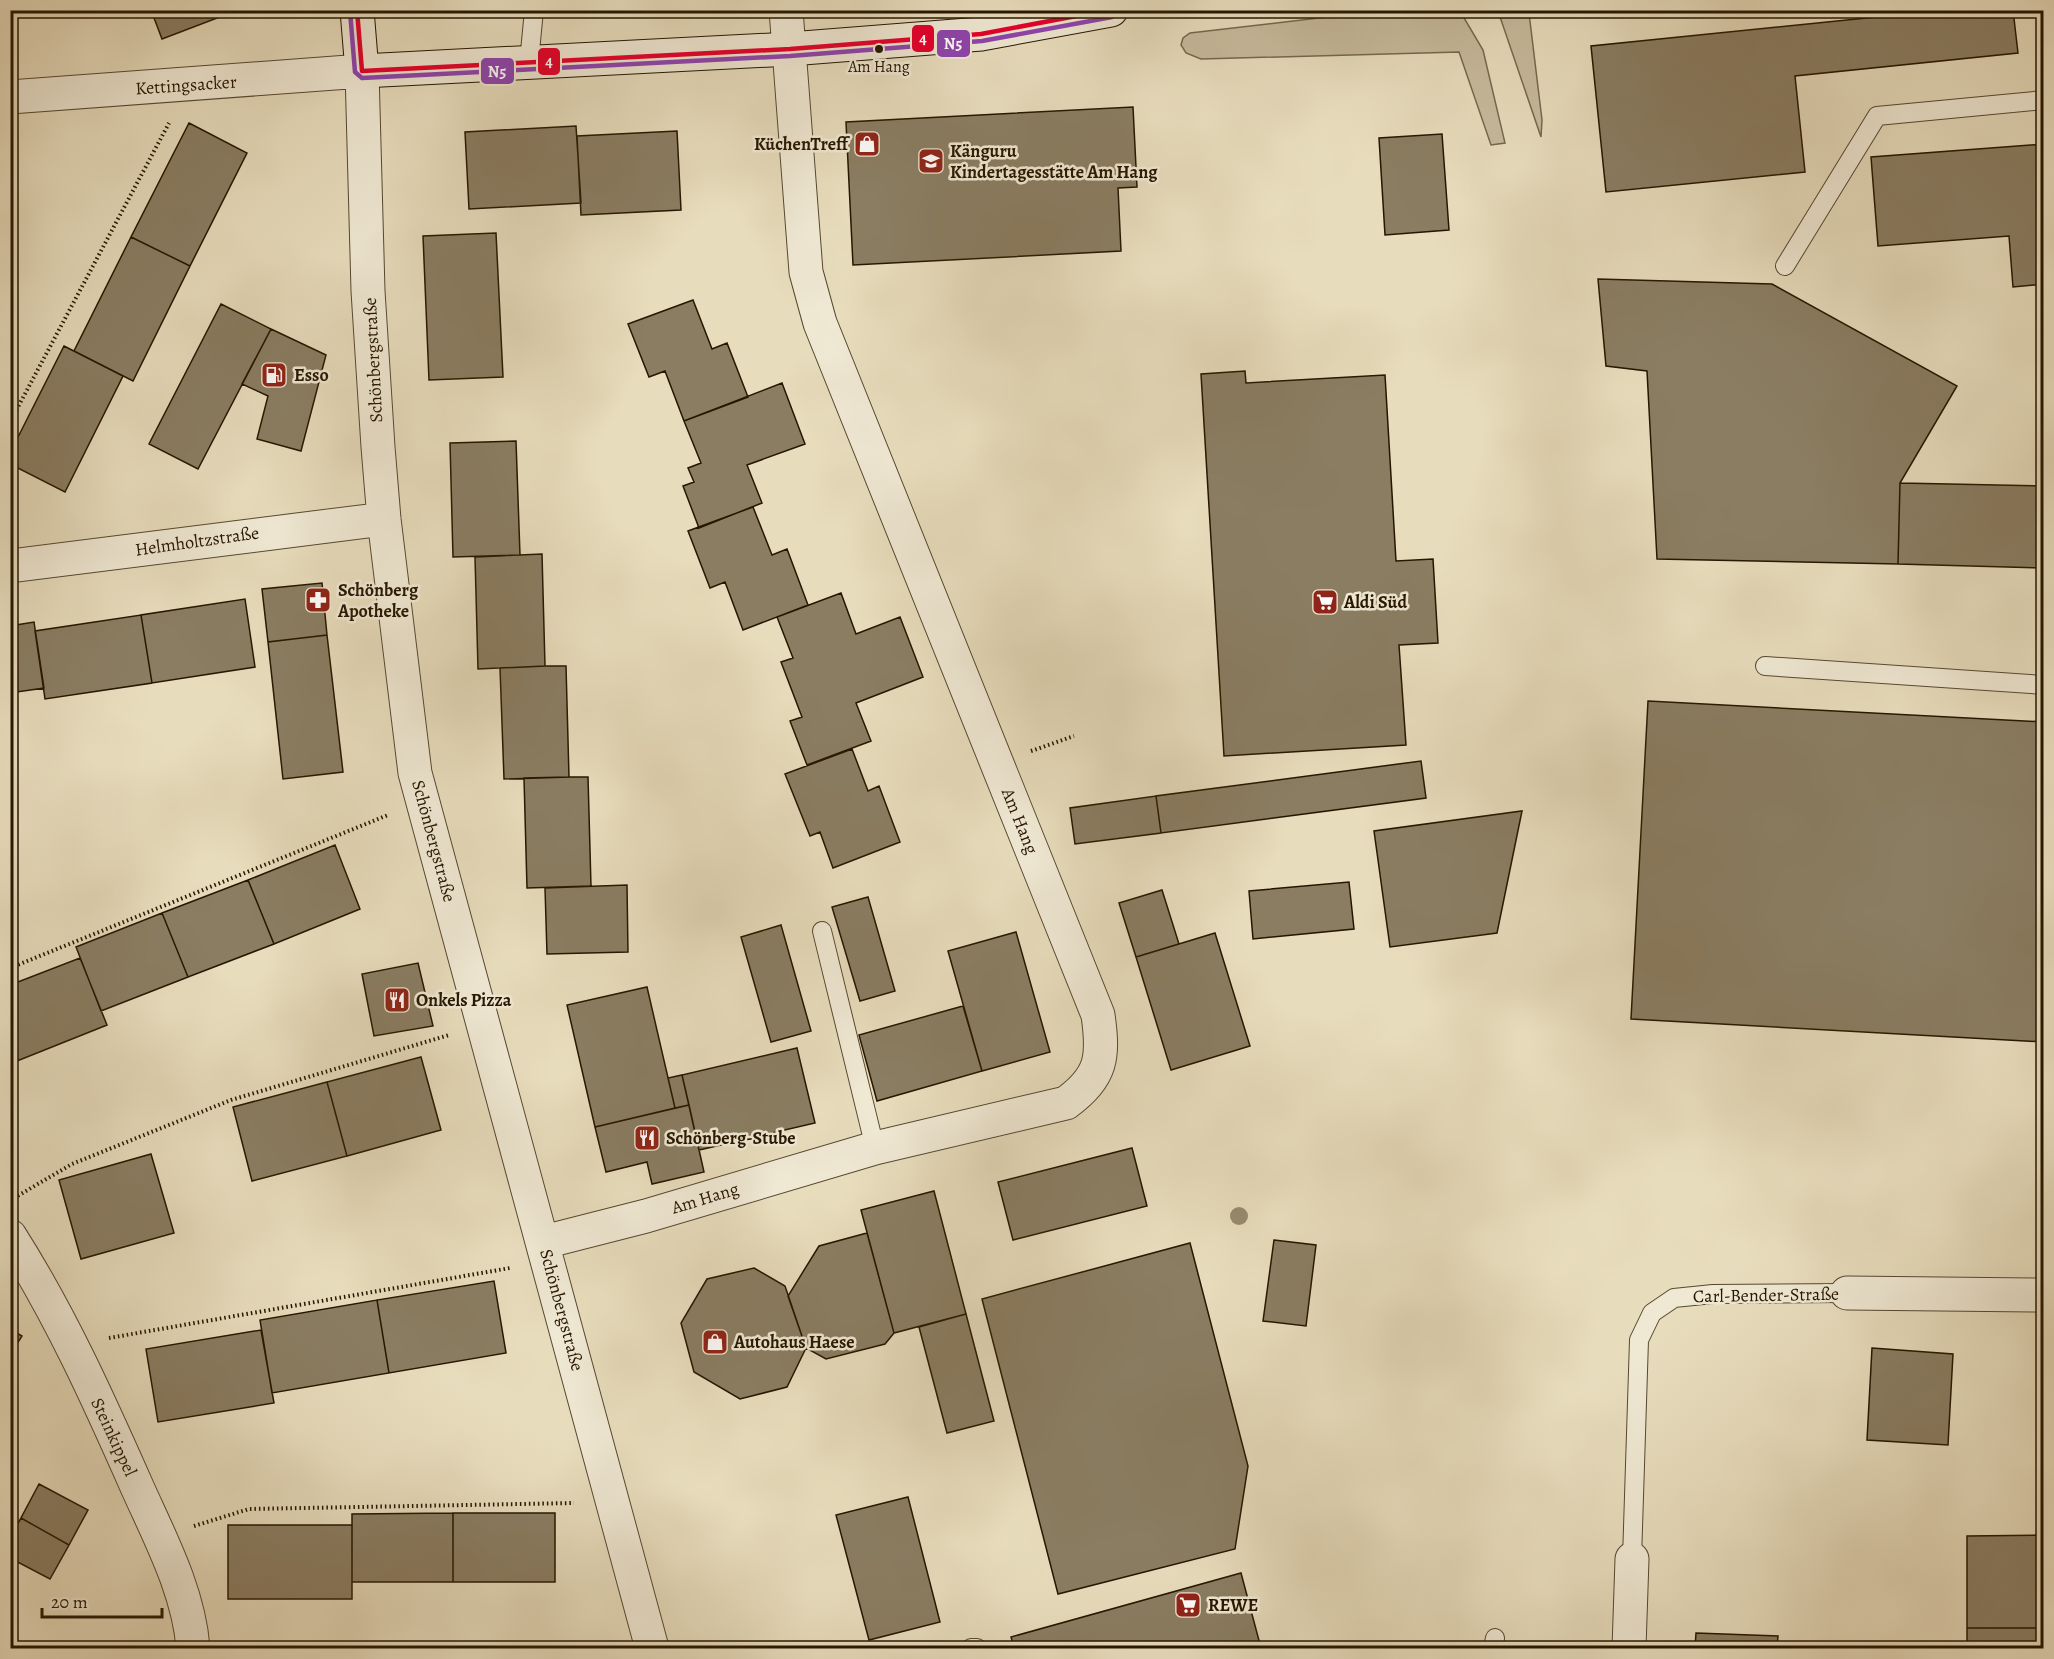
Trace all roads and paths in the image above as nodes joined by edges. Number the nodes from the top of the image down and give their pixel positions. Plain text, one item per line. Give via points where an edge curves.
1 (357, 10) edge
2 (534, 10) edge
3 (786, 10) edge
4 (1112, 10) edge
5 (790, 49) junction
6 (529, 62) junction
7 (362, 72) junction
8 (189, 85) junction
9 (10, 97) edge
10 (2043, 99) edge
11 (1785, 266) dead end
12 (10, 422) edge
13 (384, 519) junction
14 (10, 566) edge
15 (1765, 666) dead end
16 (2043, 685) edge
17 (1074, 736) dead end
18 (996, 763) junction
19 (423, 801) junction
20 (822, 931) dead end
21 (10, 968) edge
22 (484, 1024) junction
23 (875, 1148) junction
24 (10, 1200) edge
25 (10, 1236) edge
26 (546, 1251) junction
27 (1846, 1293) joint
28 (2043, 1294) edge
29 (70, 1345) junction
30 (613, 1502) junction
31 (159, 1536) junction
32 (1632, 1559) joint
33 (193, 1648) edge
34 (652, 1648) edge
35 (971, 1648) edge
36 (977, 1648) edge
37 (1629, 1648) edge

1 - 7 street, Schönbergstraße
2 - 6 lane
3 - 5 street, Am Hang
4 - 5 street, Kettingsacker via 981,34
5 - 6 street, Kettingsacker
5 - 18 street, Am Hang via 806,272 820,323
6 - 7 street, Kettingsacker
7 - 8 street, Kettingsacker
7 - 13 street, Schönbergstraße via 368,291
8 - 9 street, Kettingsacker
8 - 12 path
10 - 11 lane via 1877,116
13 - 14 street, Helmholtzstraße
13 - 19 street, Schönbergstraße via 415,772
15 - 16 lane
17 - 18 path
18 - 23 street, Am Hang via 1098,1015 1102,1040 1095,1074 1086,1089 1066,1103
19 - 21 path
19 - 22 street, Schönbergstraße
20 - 23 lane
22 - 24 path via 231,1100 72,1164
22 - 26 street, Schönbergstraße
23 - 26 street, Am Hang via 646,1216
25 - 29 street, Steinkippel via 40,1283
26 - 29 path
26 - 30 street, Schönbergstraße
27 - 28 street, Carl-Bender-Straße
27 - 32 lane, Carl-Bender-Straße via 1674,1298 1652,1313 1639,1340
29 - 31 street, Steinkippel
30 - 31 path via 249,1509
30 - 34 street, Schönbergstraße
31 - 33 street, Steinkippel via 182,1594 192,1628
32 - 37 street, Carl-Bender-Straße
35 - 36 lane

